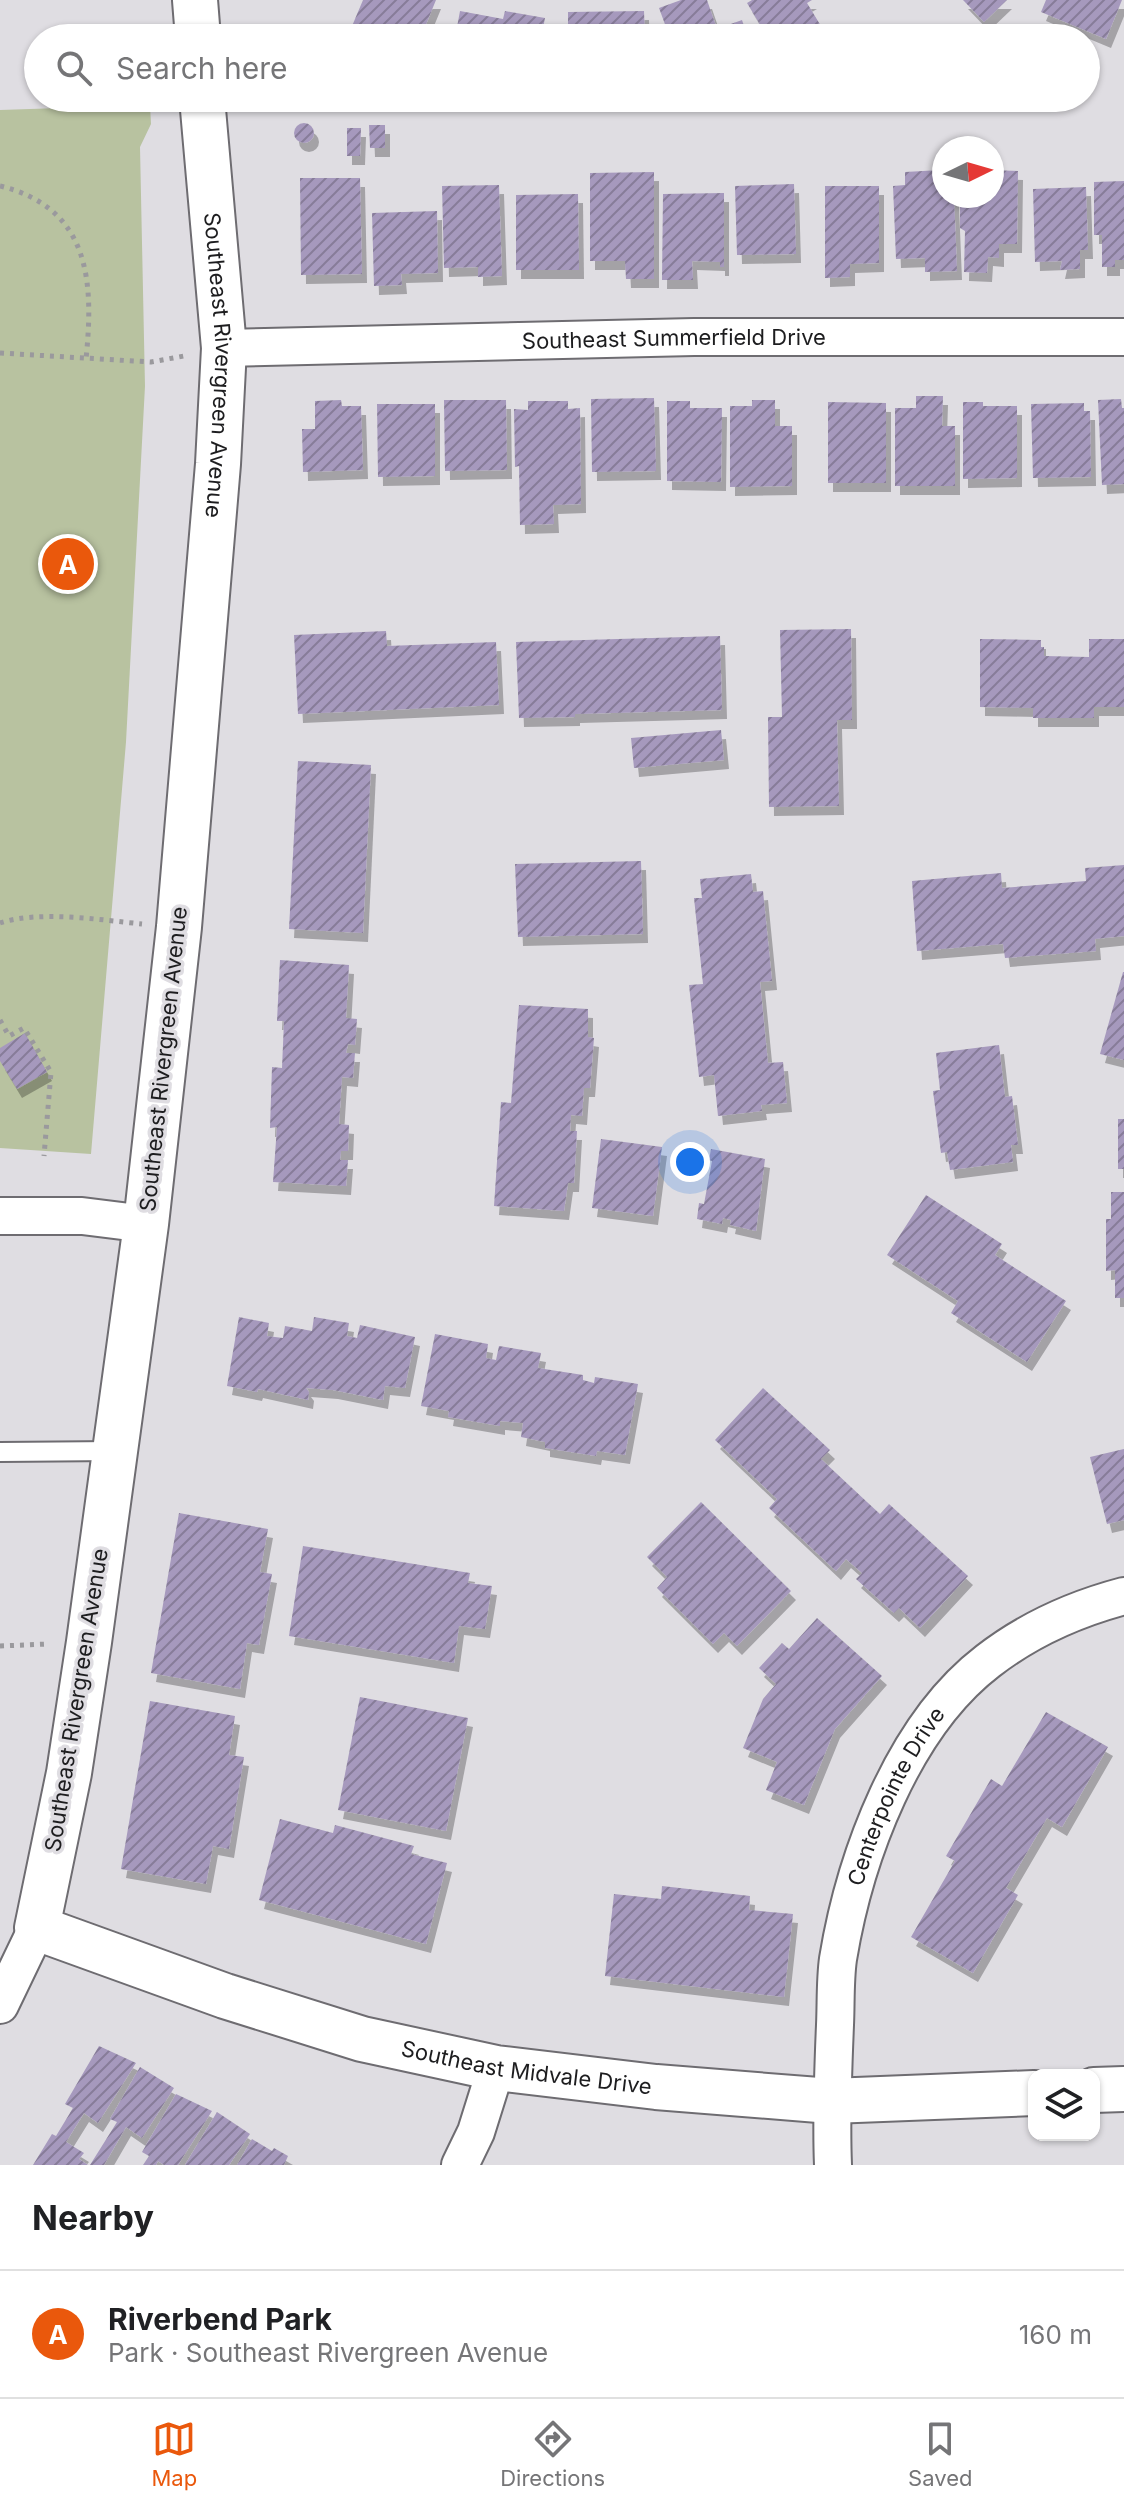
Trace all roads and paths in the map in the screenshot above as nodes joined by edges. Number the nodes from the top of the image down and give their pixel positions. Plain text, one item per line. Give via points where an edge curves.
1 (195, 0) edge
2 (197, 24) edge
3 (203, 112) edge
4 (0, 186) edge
5 (1124, 337) edge
6 (224, 348) junction
7 (0, 353) edge
8 (86, 359) junction
9 (0, 923) edge
10 (179, 927) junction
11 (0, 1020) edge
12 (44, 1156) dead end
13 (0, 1216) edge
14 (146, 1224) junction
15 (114, 1451) junction
16 (0, 1452) edge
17 (1124, 1596) edge
18 (89, 1642) junction
19 (0, 1646) edge
20 (37, 1928) junction
21 (0, 2005) edge
22 (496, 2068) junction
23 (1124, 2089) edge
24 (1100, 2090) edge
25 (1028, 2093) edge
26 (831, 2101) junction
27 (460, 2165) edge
28 (833, 2165) edge

1 - 2 street
3 - 6 street, Southeast Rivergreen Avenue
4 - 8 path via 28,196 71,230 82,254 87,288
5 - 6 street, Southeast Summerfield Drive via 694,337
6 - 8 path via 151,362
6 - 10 street, Southeast Rivergreen Avenue
7 - 8 path
9 - 10 path via 43,918
10 - 14 street, Southeast Rivergreen Avenue
11 - 12 path via 9,1036 24,1028 51,1072
13 - 14 street via 82,1216
14 - 15 street, Southeast Rivergreen Avenue
15 - 16 lane
15 - 18 street, Southeast Rivergreen Avenue
17 - 26 street, Centerpointe Drive via 1085,1606 987,1662 945,1703 908,1758 884,1801 857,1870 838,1961
18 - 19 path
18 - 20 street, Southeast Rivergreen Avenue
20 - 21 street, Southeast Rivergreen Avenue
20 - 22 street, Southeast Midvale Drive via 362,2039
22 - 26 street, Southeast Midvale Drive
22 - 27 street
23 - 24 street
25 - 26 street, Southeast Midvale Drive
26 - 28 street, Centerpointe Drive

